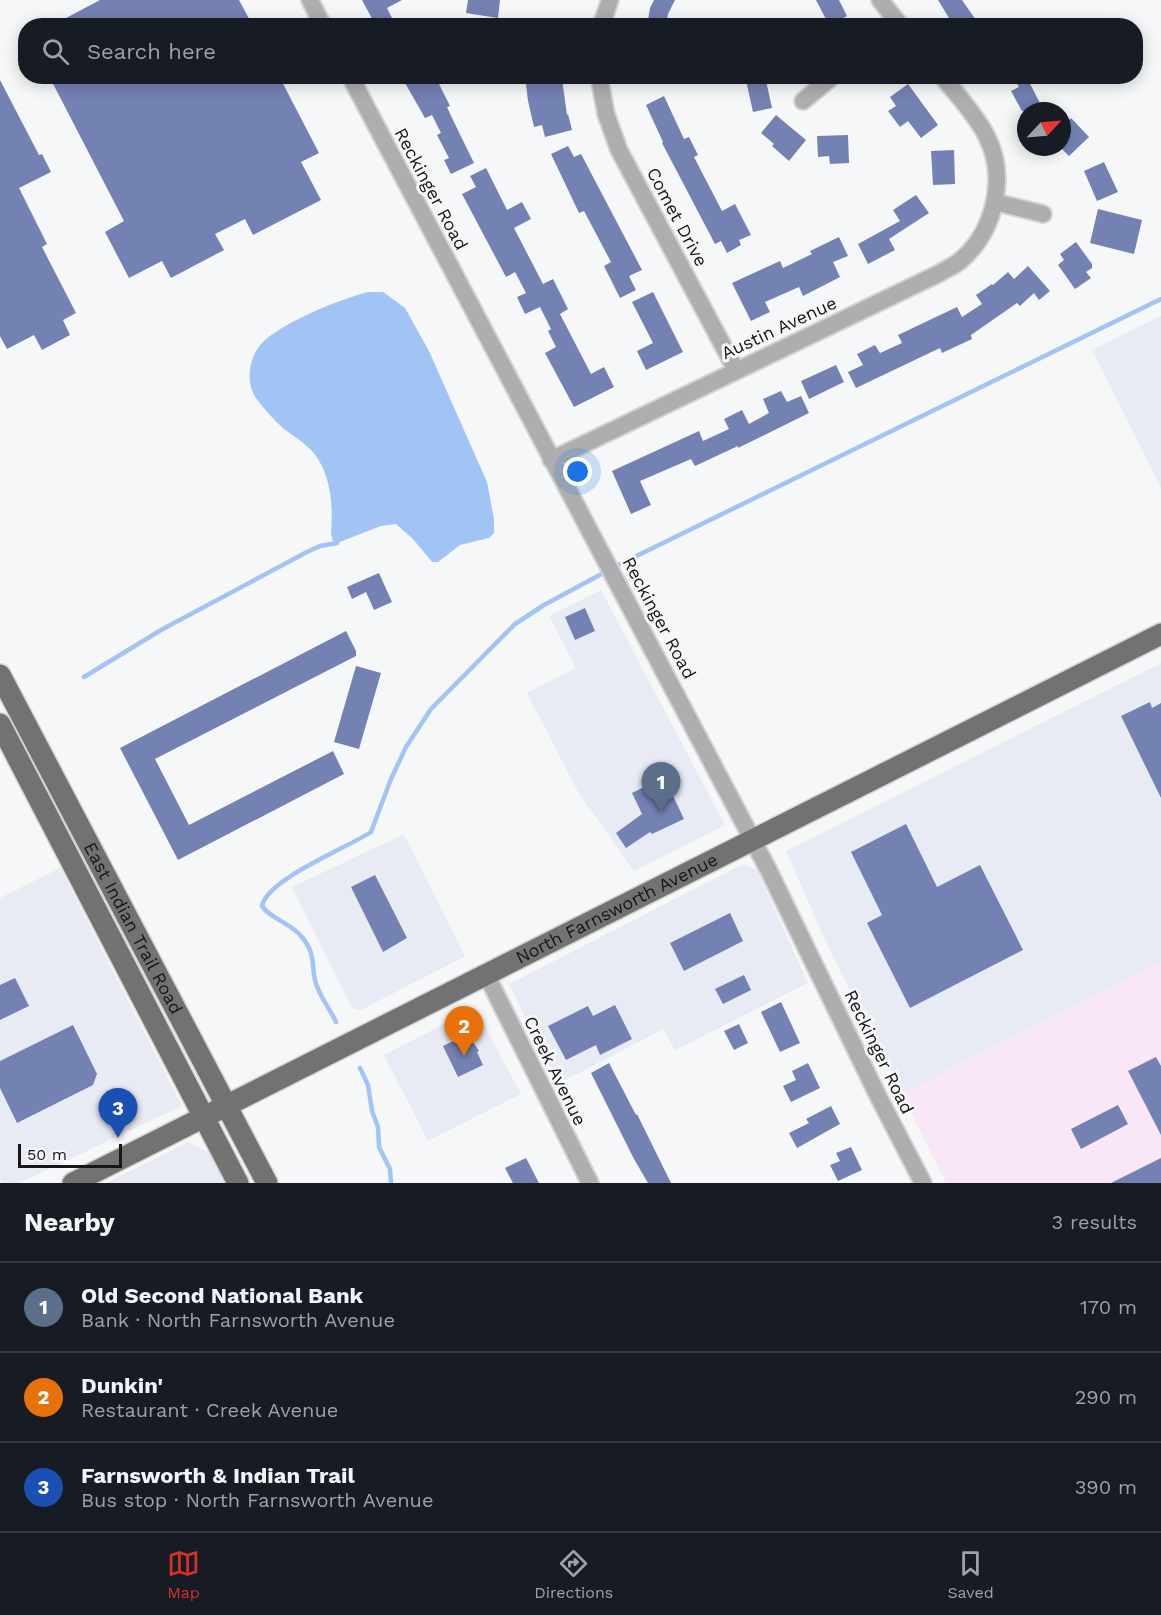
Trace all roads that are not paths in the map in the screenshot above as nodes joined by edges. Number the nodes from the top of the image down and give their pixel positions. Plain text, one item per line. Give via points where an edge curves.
1 (310, 0) edge
2 (610, 0) edge
3 (880, 0) edge
4 (319, 18) edge
5 (603, 18) edge
6 (894, 18) edge
7 (354, 84) edge
8 (600, 84) edge
9 (823, 84) edge
10 (948, 84) edge
11 (803, 100) dead end
12 (995, 202) junction
13 (1042, 214) dead end
14 (736, 370) junction
15 (551, 460) junction
16 (1161, 634) edge
17 (0, 675) edge
18 (0, 724) edge
19 (753, 840) junction
20 (487, 976) junction
21 (226, 1106) junction
22 (203, 1118) junction
23 (73, 1183) edge
24 (238, 1183) edge
25 (267, 1183) edge
26 (590, 1183) edge
27 (923, 1183) edge

1 - 4 street
2 - 5 street
3 - 6 street
7 - 15 street, Reckinger Road
8 - 14 street, Comet Drive via 619,150
9 - 11 street
10 - 12 street, Austin Avenue via 987,137 996,171
12 - 13 street
12 - 14 street, Austin Avenue via 982,236 960,261
14 - 15 street, Austin Avenue
15 - 19 street, Reckinger Road
16 - 19 main road, North Farnsworth Avenue
17 - 21 main road, East Indian Trail Road
18 - 22 main road, East Indian Trail Road
19 - 20 main road, North Farnsworth Avenue
19 - 27 street, Reckinger Road
20 - 21 main road, North Farnsworth Avenue
20 - 26 street, Creek Avenue
21 - 22 main road, North Farnsworth Avenue
21 - 25 main road, East Indian Trail Road
22 - 23 main road, North Farnsworth Avenue
22 - 24 main road, East Indian Trail Road

